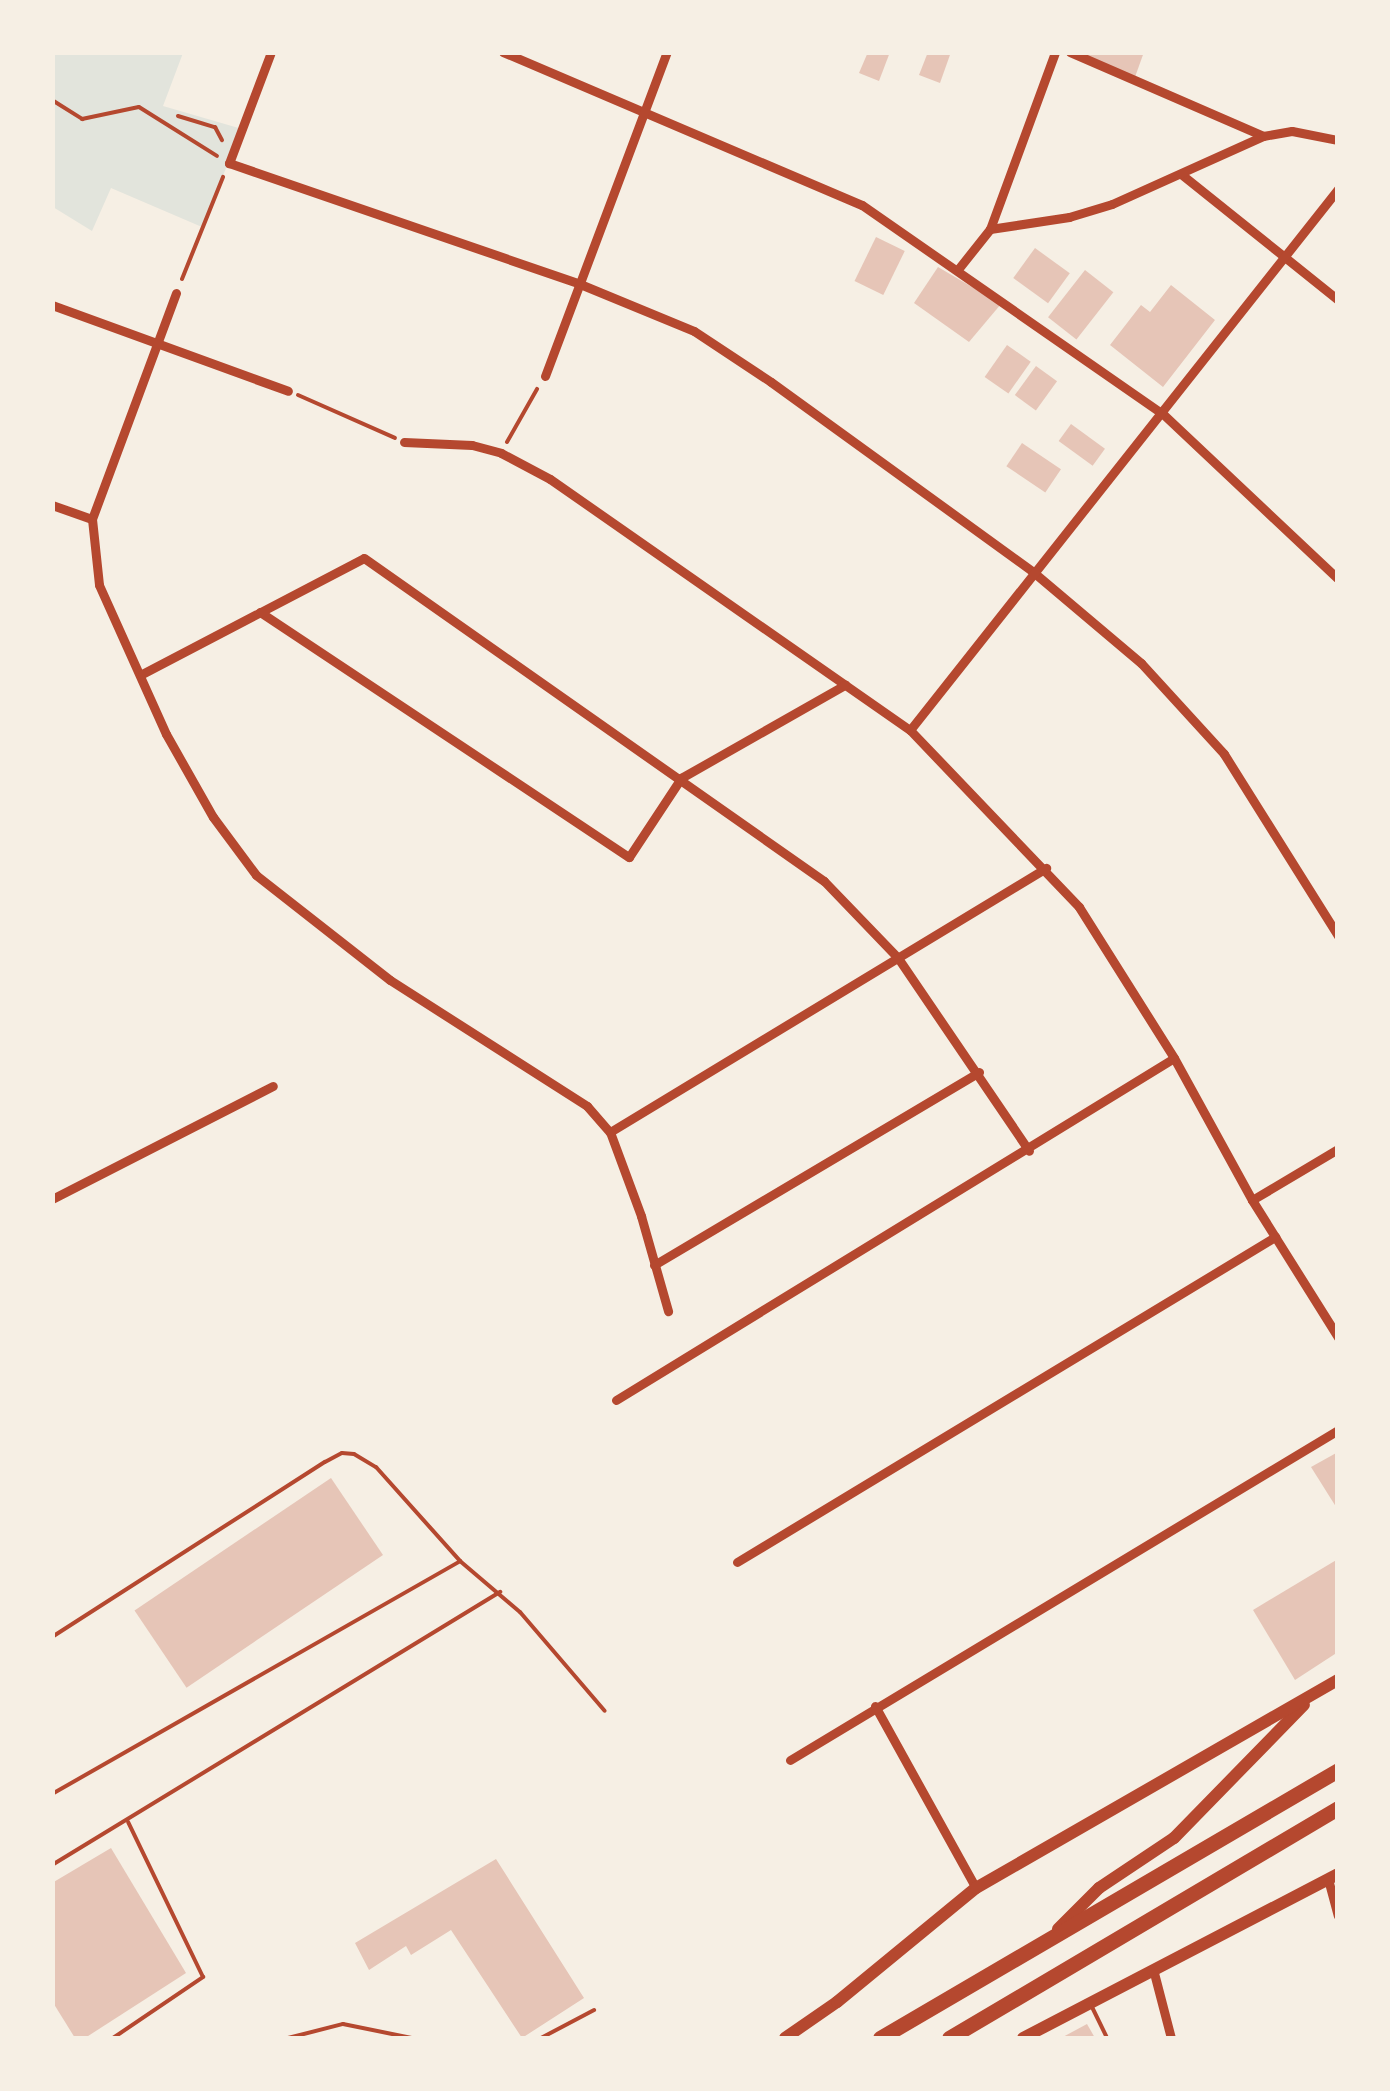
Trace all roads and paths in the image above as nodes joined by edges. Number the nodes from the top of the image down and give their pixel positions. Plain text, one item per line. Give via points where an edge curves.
1 (271, 52) edge
2 (503, 52) edge
3 (667, 52) edge
4 (1055, 52) edge
5 (1070, 52) edge
6 (52, 100) edge
7 (645, 109) junction
8 (178, 116) dead end
9 (1263, 136) junction
10 (1338, 140) edge
11 (229, 164) junction
12 (1180, 174) junction
13 (1338, 189) edge
14 (990, 229) junction
15 (1288, 256) junction
16 (959, 268) junction
17 (580, 284) junction
18 (176, 293) joint
19 (1338, 300) edge
20 (52, 305) edge
21 (158, 347) junction
22 (544, 376) joint
23 (288, 391) joint
24 (1163, 414) junction
25 (404, 442) joint
26 (501, 453) junction
27 (52, 505) edge
28 (92, 519) junction
29 (1032, 571) junction
30 (1338, 579) edge
31 (260, 612) junction
32 (142, 674) junction
33 (845, 685) junction
34 (910, 730) junction
35 (680, 778) junction
36 (1046, 868) junction
37 (1338, 936) edge
38 (898, 958) junction
39 (1174, 1058) junction
40 (979, 1072) junction
41 (273, 1086) dead end
42 (610, 1132) junction
43 (1338, 1149) edge
44 (1029, 1151) junction
45 (52, 1199) edge
46 (1252, 1200) junction
47 (1275, 1237) junction
48 (654, 1265) junction
49 (668, 1311) dead end
50 (1338, 1337) edge
51 (616, 1400) dead end
52 (1338, 1430) edge
53 (460, 1561) junction
54 (737, 1562) dead end
55 (500, 1592) junction
56 (52, 1637) edge
57 (1338, 1680) edge
58 (1320, 1690) junction
59 (875, 1706) junction
60 (606, 1711) dead end
61 (790, 1760) dead end
62 (1338, 1770) edge
63 (52, 1794) edge
64 (1338, 1808) edge
65 (127, 1822) junction
66 (52, 1866) edge
67 (1333, 1876) edge
68 (976, 1888) junction
69 (1338, 1916) edge
70 (1046, 1942) junction
71 (1153, 1970) junction
72 (1089, 2001) junction
73 (594, 2010) dead end
74 (114, 2038) edge
75 (288, 2038) edge
76 (412, 2038) edge
77 (541, 2038) edge
78 (785, 2038) edge
79 (880, 2038) edge
80 (949, 2038) edge
81 (1023, 2038) edge
82 (1108, 2038) edge
83 (1171, 2038) edge

1 - 11 street
2 - 7 street
3 - 7 street
4 - 14 street
5 - 9 street
6 - 11 path via 82,119 138,107
7 - 16 street via 862,205
7 - 17 street
8 - 11 path via 214,127
9 - 10 street via 1292,131
9 - 12 street
11 - 17 street
11 - 18 path
12 - 14 street via 1069,217
12 - 15 street
13 - 15 street
14 - 16 street
15 - 19 street
15 - 24 street
16 - 24 street
17 - 22 street
17 - 29 street via 694,330
18 - 21 street
20 - 21 street
21 - 23 street
21 - 28 street
22 - 26 path
23 - 25 path
24 - 29 street
24 - 30 street
25 - 26 street
26 - 33 street via 550,480
27 - 28 street
28 - 32 street via 99,585
29 - 34 street
29 - 37 street via 1141,663 1224,754
31 - 32 street
31 - 35 street via 364,558
31 - 35 street via 629,858
32 - 42 street via 166,734 256,875 390,980 587,1106
33 - 34 street
33 - 35 street
34 - 36 street
35 - 38 street via 824,880
36 - 38 street
36 - 39 street via 1079,908
38 - 40 street
38 - 42 street
39 - 44 street
39 - 46 street
40 - 44 street
40 - 48 street
41 - 45 street
42 - 48 street
43 - 46 street
44 - 51 street
46 - 47 street
47 - 50 street
47 - 54 street
48 - 49 street
52 - 59 street
53 - 55 lane
53 - 56 lane via 376,1467 342,1453
53 - 63 lane
55 - 60 lane
55 - 65 lane
57 - 58 main road
58 - 68 main road
58 - 70 main road via 1174,1838 1099,1888
59 - 61 street
59 - 68 street
62 - 70 highway
64 - 80 highway
65 - 66 lane
65 - 74 lane via 203,1977
67 - 69 street
67 - 71 main road
68 - 78 main road
70 - 79 highway
71 - 72 main road
71 - 83 street
72 - 81 main road
72 - 82 lane
73 - 77 lane
75 - 76 lane via 343,2024

